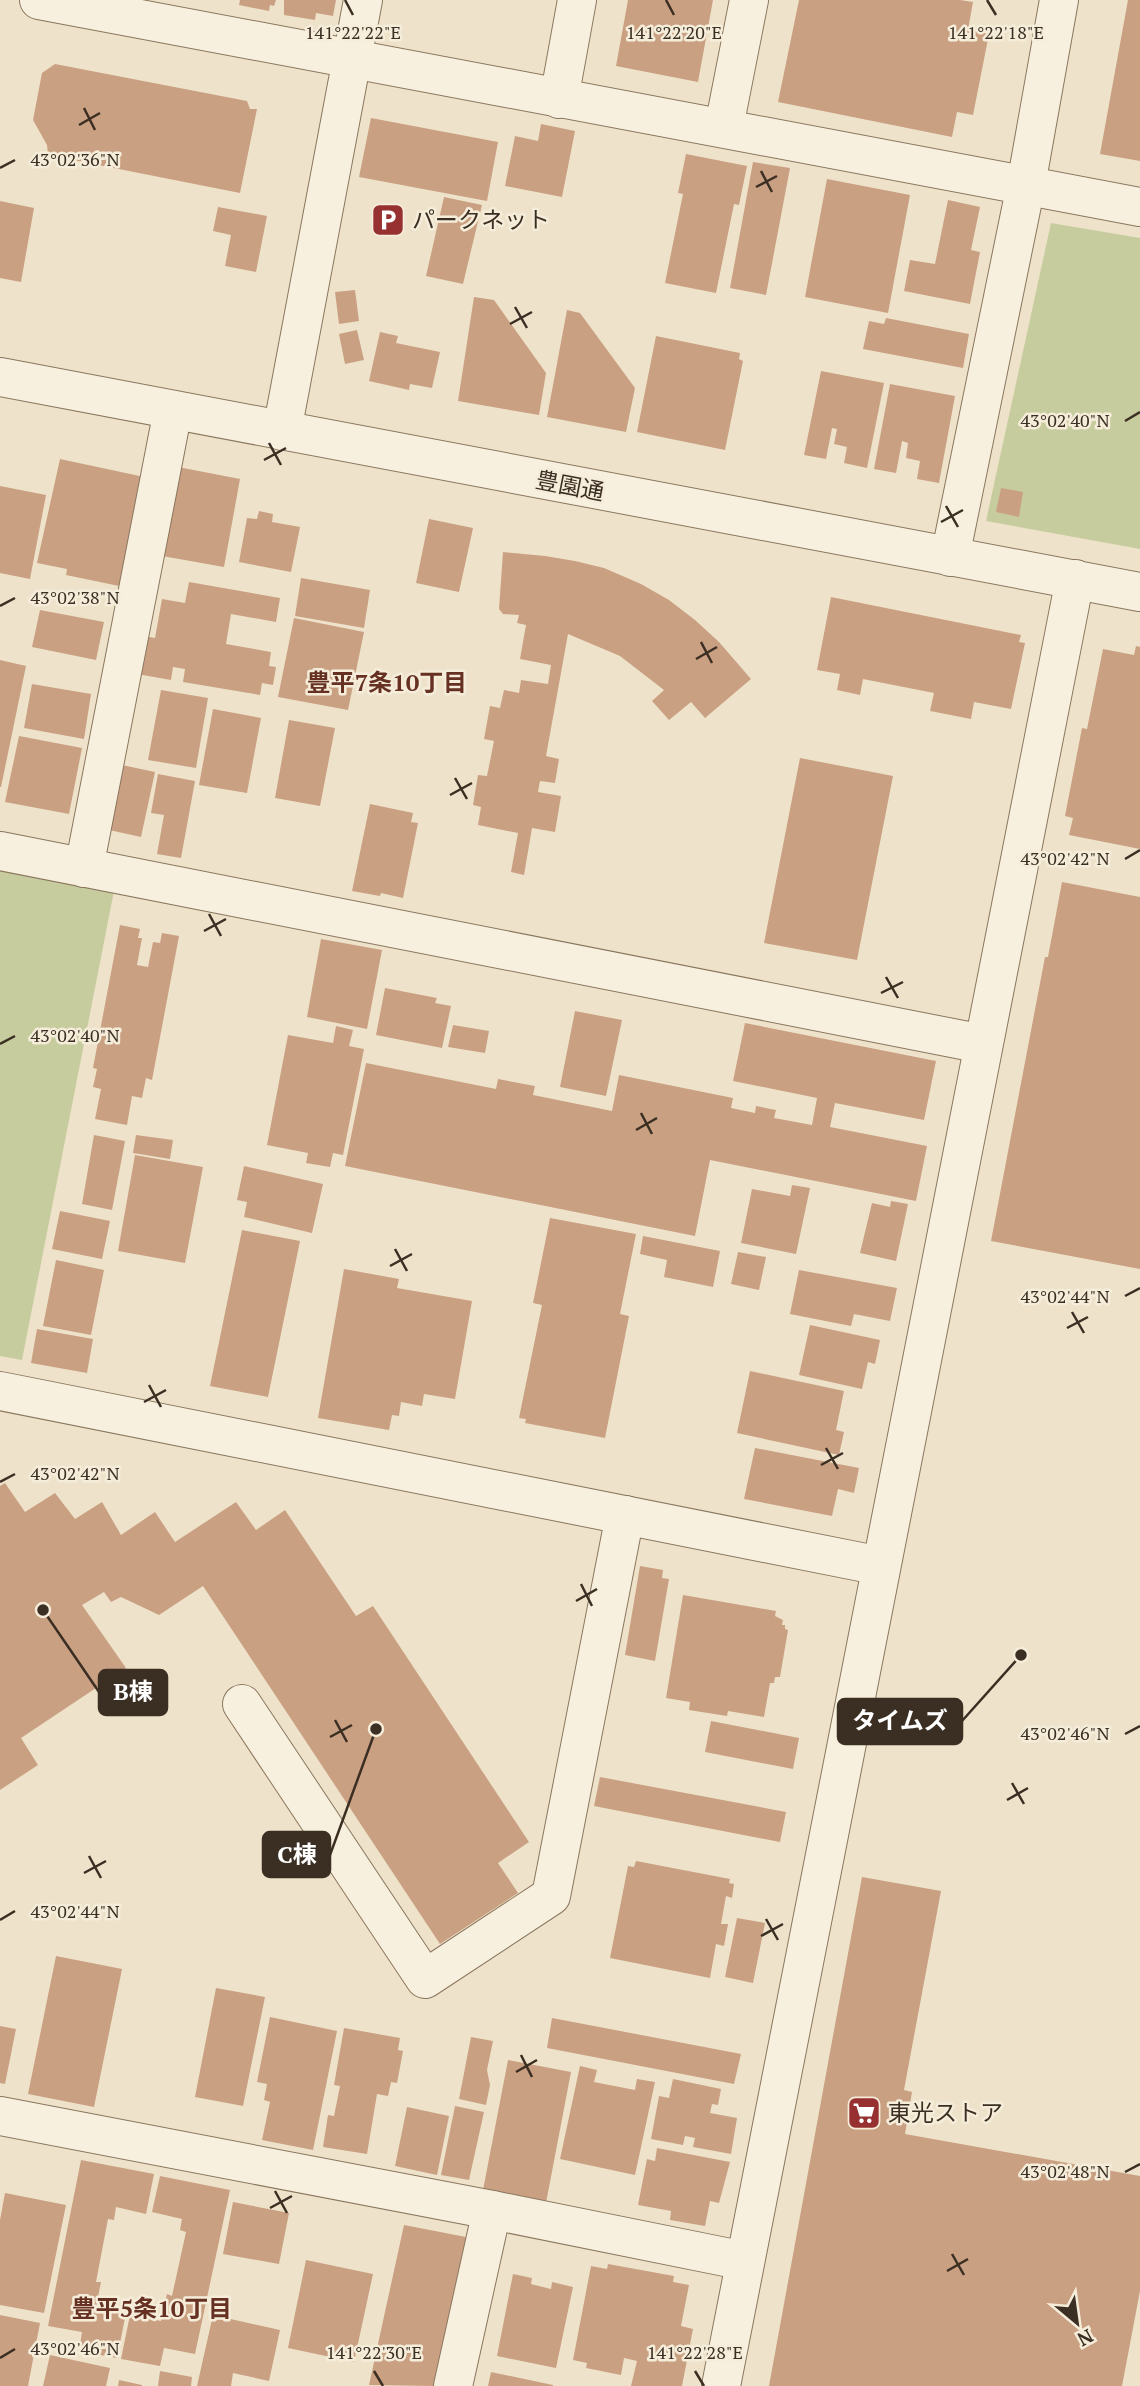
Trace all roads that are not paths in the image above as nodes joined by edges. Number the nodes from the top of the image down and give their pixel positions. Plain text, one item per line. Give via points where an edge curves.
1 (39, 0) edge
2 (363, 0) edge
3 (577, 0) edge
4 (749, 0) edge
5 (1059, 0) edge
6 (351, 59) junction
7 (559, 99) junction
8 (724, 127) junction
9 (1026, 185) junction
10 (1140, 207) edge
11 (0, 377) edge
12 (173, 410) junction
13 (282, 431) junction
14 (950, 557) junction
15 (1075, 579) junction
16 (1140, 592) edge
17 (0, 850) edge
18 (84, 868) junction
19 (983, 1044) junction
20 (0, 1391) edge
21 (625, 1516) junction
22 (881, 1566) junction
23 (242, 1704) dead end
24 (0, 2116) edge
25 (492, 2210) junction
26 (746, 2261) junction
27 (453, 2386) edge
28 (721, 2386) edge

1 - 6 street
2 - 6 street
3 - 7 street
4 - 8 street
5 - 9 street
6 - 7 street
6 - 13 street
7 - 8 street
8 - 9 street
9 - 10 street
9 - 14 street
11 - 12 street, 豊園通
12 - 13 street, 豊園通
12 - 18 street
13 - 14 street, 豊園通
14 - 15 street, 豊園通
15 - 16 street, 豊園通
15 - 19 street
17 - 18 street
18 - 19 street
19 - 22 street
20 - 21 street
21 - 22 street
21 - 23 street via 551,1896 425,1979
22 - 26 street
24 - 25 street
25 - 26 street
25 - 27 street
26 - 28 street

